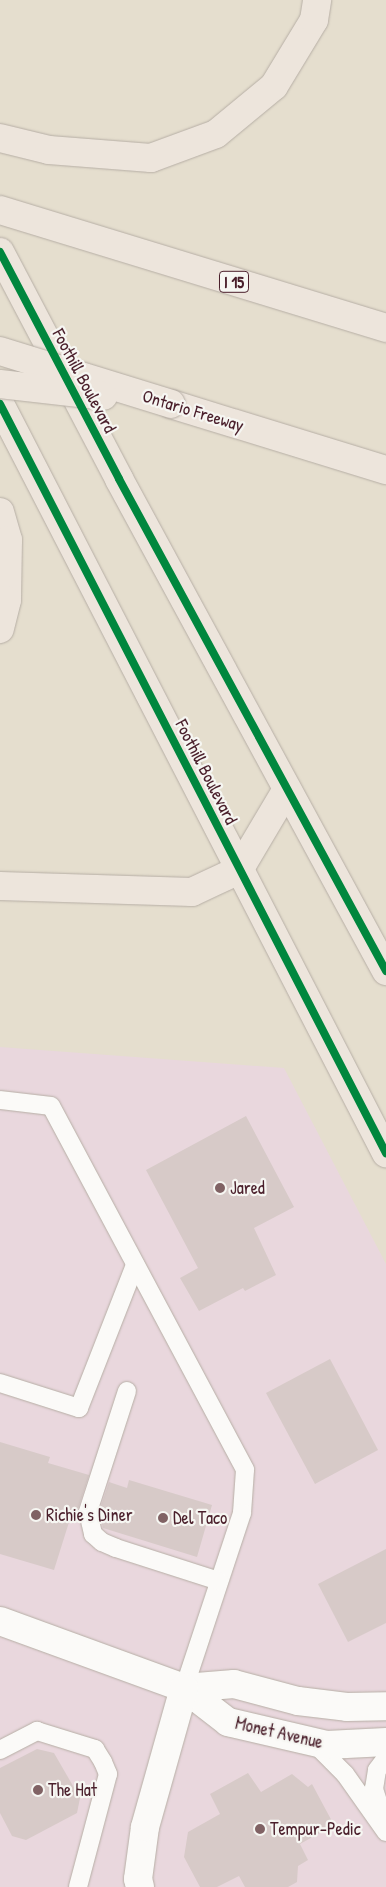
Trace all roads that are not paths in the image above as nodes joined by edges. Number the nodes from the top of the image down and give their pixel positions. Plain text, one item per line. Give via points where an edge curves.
1 (317, 0) edge
2 (0, 138) edge
3 (0, 210) edge
4 (0, 252) edge
5 (386, 328) edge
6 (0, 351) edge
7 (0, 384) edge
8 (0, 404) edge
9 (172, 404) junction
10 (386, 470) edge
11 (0, 512) edge
12 (0, 629) edge
13 (286, 789) junction
14 (239, 870) junction
15 (0, 886) edge
16 (386, 971) edge
17 (0, 1100) edge
18 (386, 1153) edge
19 (135, 1265) junction
20 (0, 1383) edge
21 (127, 1391) dead end
22 (219, 1581) junction
23 (0, 1621) edge
24 (184, 1688) junction
25 (386, 1706) edge
26 (313, 1742) junction
27 (386, 1742) edge
28 (0, 1750) edge
29 (386, 1758) edge
30 (386, 1824) edge
31 (386, 1832) edge
32 (78, 1887) edge
33 (140, 1887) edge

1 - 2 main road via 314,20 274,86 216,134 150,158 49,150
3 - 5 main road, I 15
4 - 13 main road, Foothill Boulevard
6 - 9 main road, Ontario Freeway, bridge
7 - 9 main road, bridge
8 - 14 main road, Foothill Boulevard
9 - 10 main road, Ontario Freeway
11 - 12 main road via 8,540 7,600
13 - 14 main road
13 - 16 main road, Foothill Boulevard
14 - 15 main road via 192,892
14 - 18 main road, Foothill Boulevard
17 - 19 lane via 51,1106
19 - 20 lane via 79,1408
19 - 22 lane via 245,1470 242,1513
21 - 22 lane via 88,1512 93,1534 116,1548
22 - 24 lane
23 - 24 street, Monet Avenue
24 - 25 street, Monet Avenue via 234,1684 298,1701 347,1708
24 - 26 street, Monet Avenue via 228,1722
24 - 33 street via 145,1827 138,1879
26 - 27 street, Monet Avenue via 327,1746
26 - 31 lane via 345,1774
28 - 32 lane via 36,1730 95,1749 99,1755 108,1774
29 - 30 lane via 377,1770 374,1789

